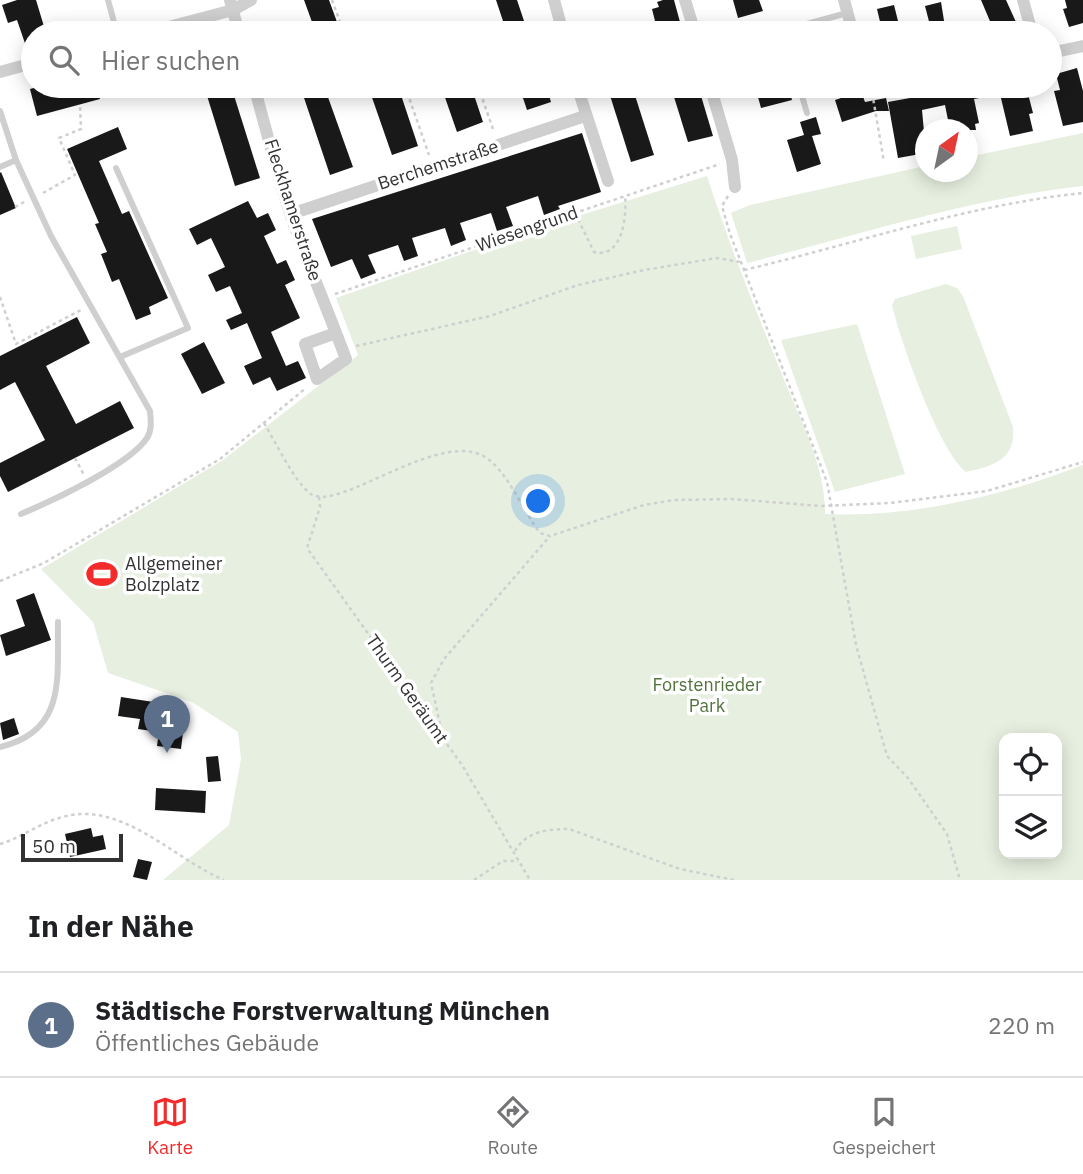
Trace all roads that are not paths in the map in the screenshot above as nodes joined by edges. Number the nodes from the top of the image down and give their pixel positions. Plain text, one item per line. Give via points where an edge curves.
1 (108, 0) edge
2 (251, 0) edge
3 (554, 0) edge
4 (685, 0) edge
5 (1023, 0) edge
6 (231, 5) edge
7 (846, 6) edge
8 (114, 21) edge
9 (182, 21) edge
10 (560, 21) edge
11 (691, 21) edge
12 (810, 21) edge
13 (1029, 21) edge
14 (1083, 46) edge
15 (1062, 50) edge
16 (21, 66) edge
17 (0, 72) edge
18 (257, 98) edge
19 (580, 98) edge
20 (714, 98) edge
21 (803, 98) edge
22 (0, 111) edge
23 (807, 113) dead end
24 (585, 116) junction
25 (16, 160) junction
26 (0, 167) edge
27 (116, 167) dead end
28 (608, 181) dead end
29 (735, 187) dead end
30 (291, 214) junction
31 (336, 333) junction
32 (120, 357) junction
33 (21, 514) dead end
34 (58, 622) dead end
35 (0, 747) edge

1 - 8 lane
2 - 6 street
3 - 10 street
4 - 11 street
5 - 13 street
6 - 9 street
7 - 12 lane
14 - 15 street
16 - 17 street
18 - 30 street, Fleckhamerstraße
19 - 24 street
20 - 29 street
21 - 23 lane
22 - 25 lane
24 - 28 street
24 - 30 street, Berchemstraße
25 - 26 lane
25 - 32 lane via 32,199
27 - 32 lane via 188,328
30 - 31 street, Fleckhamerstraße
31 - 31 street, Fleckhamerstraße via 305,344 317,379 346,359
32 - 33 lane via 150,411 147,438 87,481
34 - 35 lane via 50,713 34,735

